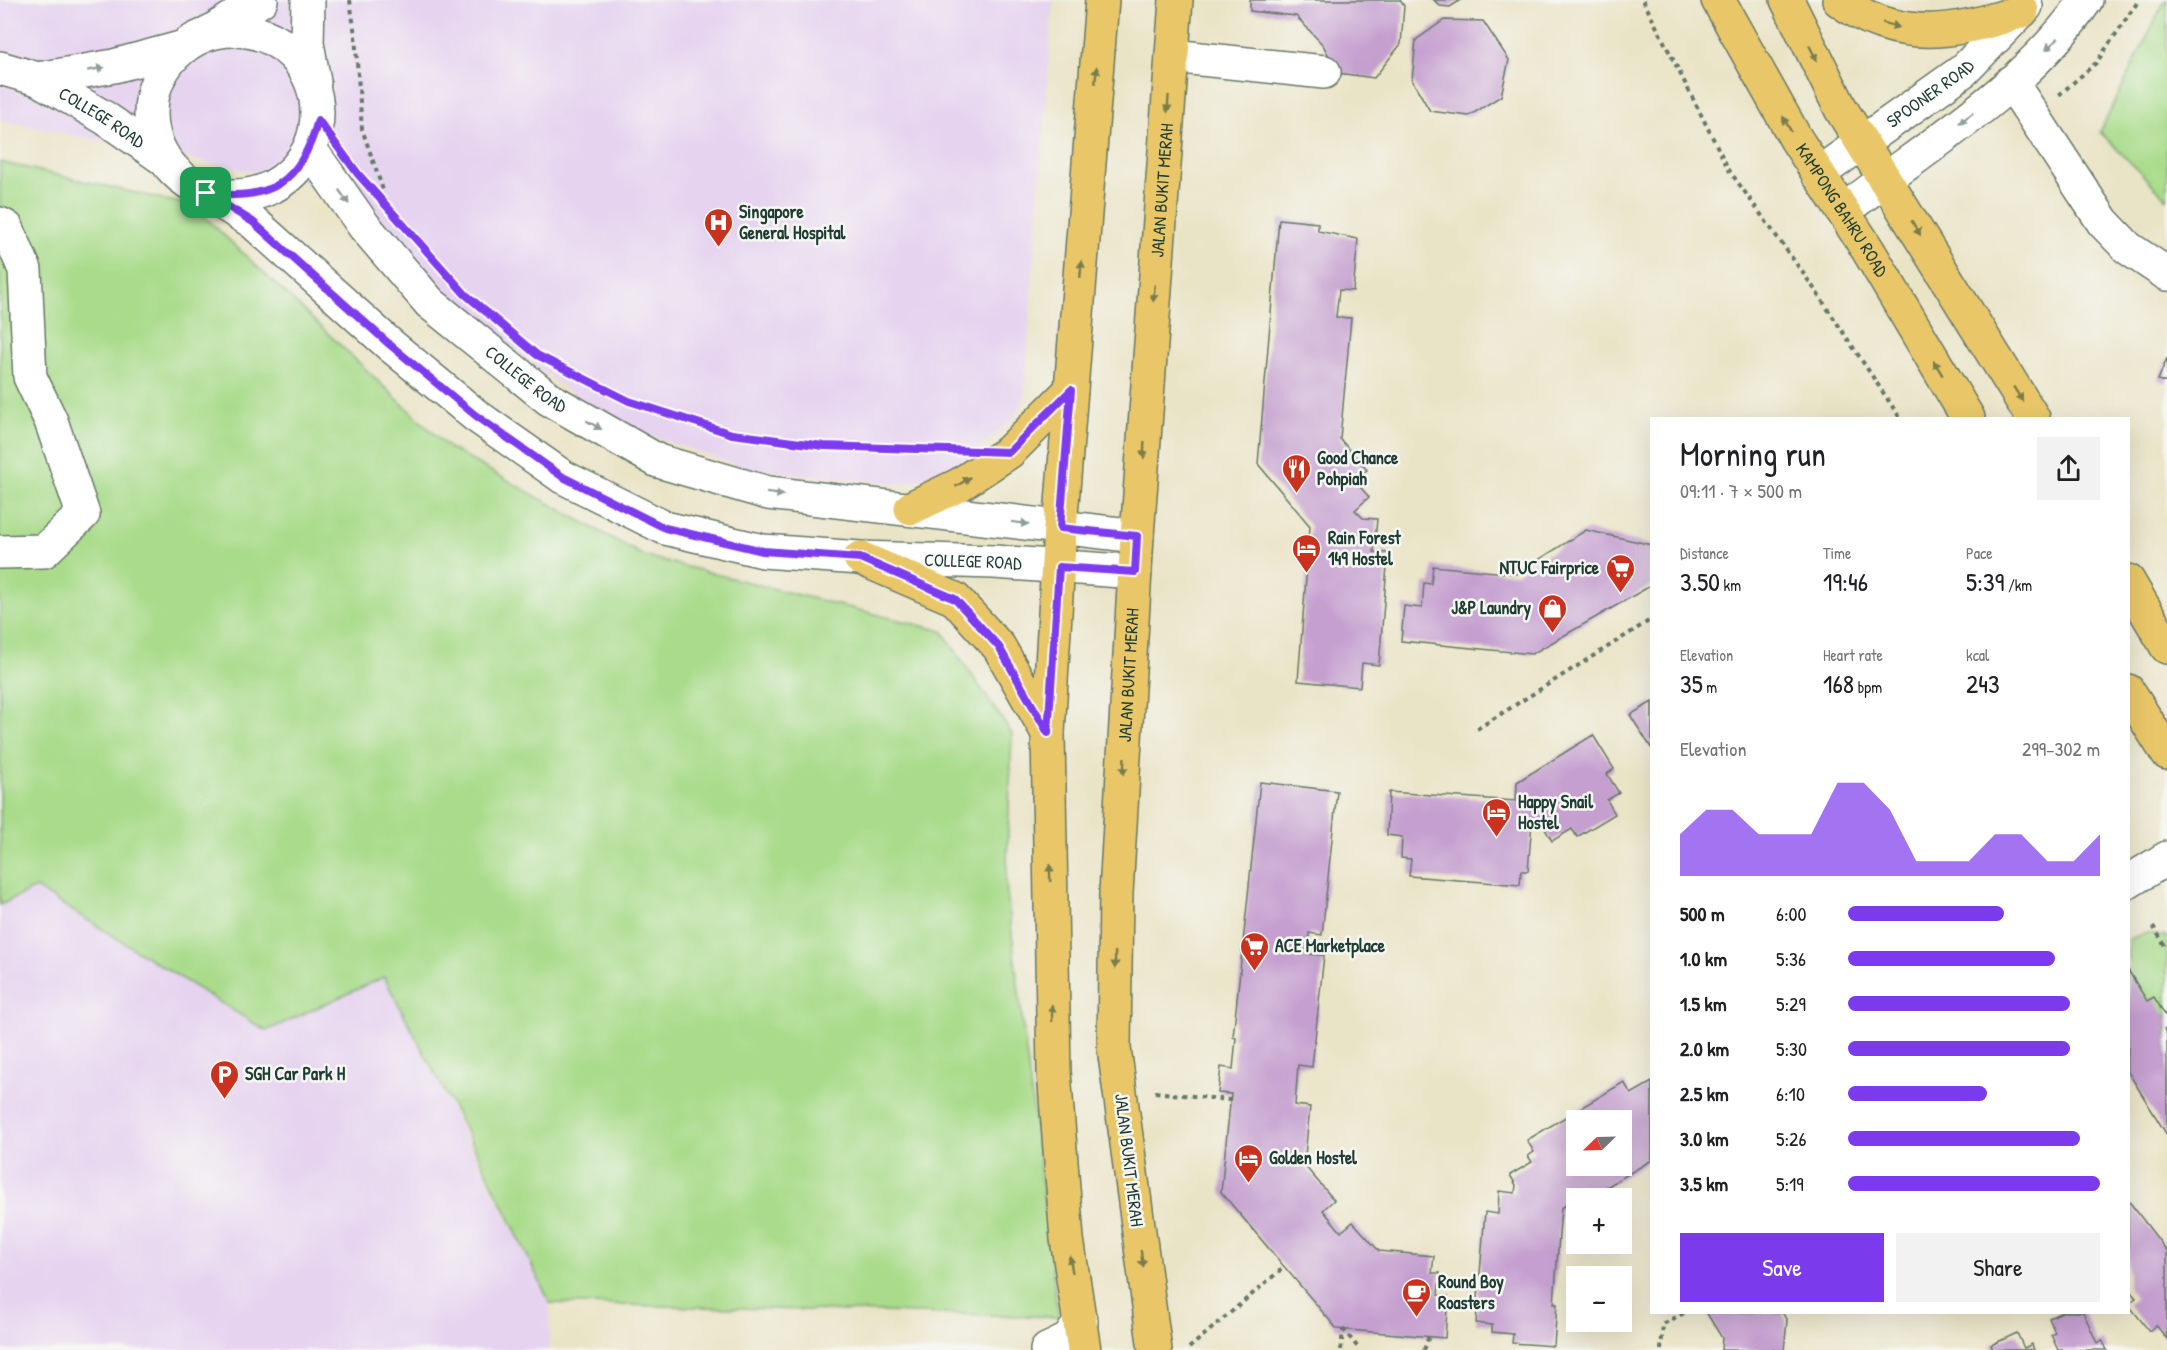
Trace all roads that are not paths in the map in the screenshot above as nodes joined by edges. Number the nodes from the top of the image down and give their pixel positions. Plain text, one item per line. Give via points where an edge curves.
1 (261, 0) edge
2 (308, 0) edge
3 (1102, 0) edge
4 (1176, 0) edge
5 (1718, 0) edge
6 (1787, 0) edge
7 (1839, 0) edge
8 (2086, 0) edge
9 (2026, 6) edge
10 (211, 32) junction
11 (181, 48) junction
12 (1172, 56) junction
13 (0, 68) edge
14 (1324, 72) dead end
15 (38, 79) junction
16 (2011, 82) junction
17 (315, 91) junction
18 (1862, 143) junction
19 (310, 149) junction
20 (164, 159) junction
21 (1818, 174) junction
22 (1886, 178) junction
23 (206, 193) junction
24 (1843, 211) junction
25 (0, 224) edge
26 (2167, 274) edge
27 (1071, 390) junction
28 (1967, 417) edge
29 (2032, 417) edge
30 (911, 508) junction
31 (1060, 528) junction
32 (1137, 536) junction
33 (0, 552) edge
34 (860, 558) junction
35 (1059, 567) junction
36 (1135, 572) junction
37 (2130, 584) edge
38 (2167, 647) edge
39 (2130, 694) edge
40 (1048, 733) junction
41 (2167, 753) edge
42 (2167, 858) edge
43 (2130, 881) edge
44 (1083, 1336) edge
45 (1047, 1350) edge
46 (1155, 1350) edge

1 - 10 street
2 - 17 street via 307,43
27 -> 3 main road
4 - 12 main road, JALAN BUKIT MERAH
21 -> 5 main road, KAMPONG BAHRU ROAD
6 -> 18 main road
7 -> 9 main road via 1893,28 1923,30 1976,27
8 -> 16 street via 2064,33
9 - 18 street, SPOONER ROAD via 1964,70
10 - 11 street
10 - 17 street via 263,34 286,47 304,66
15 -> 11 street, COLLEGE ROAD via 114,66
11 - 20 street via 160,74 151,106 153,134
12 - 14 street
12 -> 32 main road, JALAN BUKIT MERAH
13 - 15 street, COLLEGE ROAD
15 - 20 street, COLLEGE ROAD
16 -> 22 street
16 - 26 street via 2103,222 2128,248
17 - 19 street via 318,120
18 - 21 street, SPOONER ROAD
18 - 22 main road
19 - 23 street via 293,174 267,191 237,198
19 -> 30 street, COLLEGE ROAD via 364,226 430,303 549,399 658,461 768,493
20 - 23 street via 182,179
21 - 24 main road, KAMPONG BAHRU ROAD
22 - 24 street
22 -> 29 main road
23 - 34 street, COLLEGE ROAD via 253,222 475,415 563,477 665,528 763,551
28 -> 24 main road, KAMPONG BAHRU ROAD
25 - 33 street via 7,228 25,270 30,377 51,422 83,514 44,551
30 -> 27 main road via 959,485 1009,452
27 - 31 main road
30 -> 31 street, COLLEGE ROAD
31 - 32 street, COLLEGE ROAD
31 - 35 main road
32 - 36 main road, JALAN BUKIT MERAH
34 - 35 street, COLLEGE ROAD
34 - 40 main road via 955,599 999,647
35 - 36 street, COLLEGE ROAD
35 - 40 main road
36 -> 46 main road, JALAN BUKIT MERAH via 1116,893 1114,1048
37 - 38 main road
39 - 41 main road
44 -> 40 main road via 1067,1239 1054,1072
42 - 43 street
44 - 45 street

